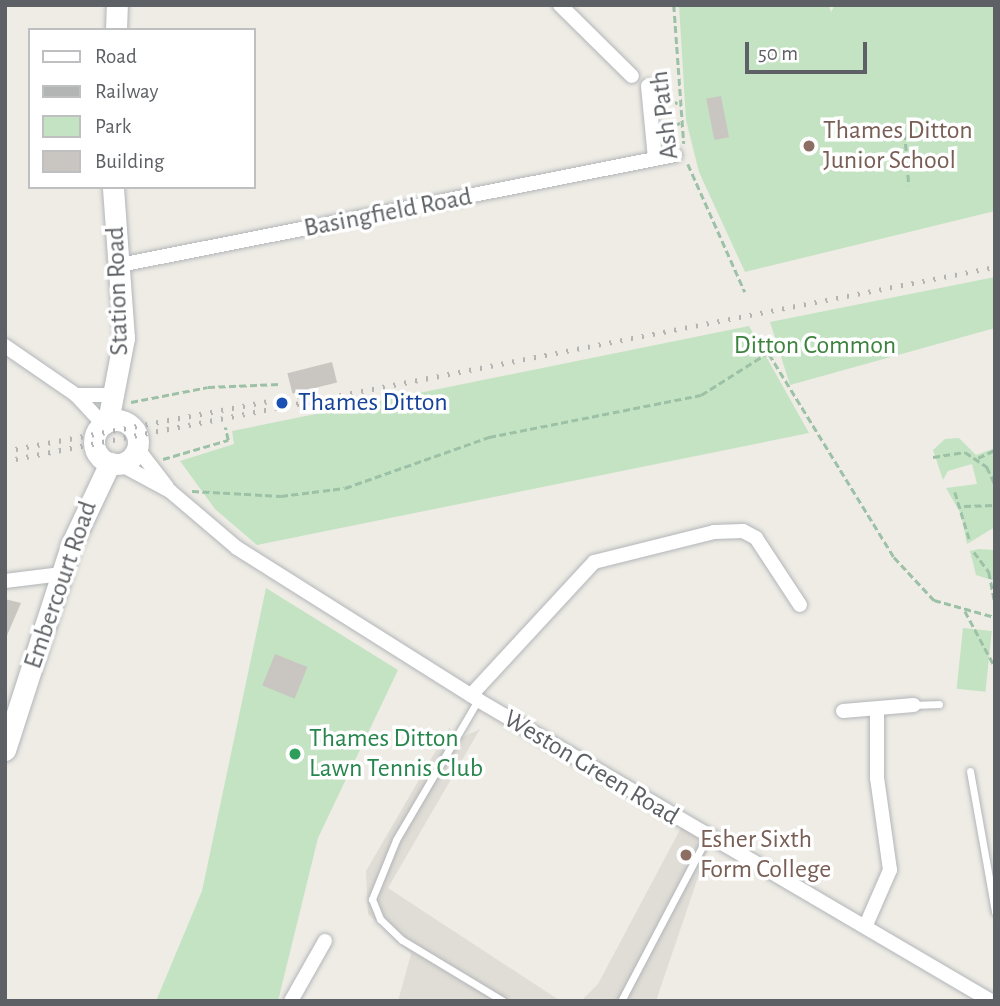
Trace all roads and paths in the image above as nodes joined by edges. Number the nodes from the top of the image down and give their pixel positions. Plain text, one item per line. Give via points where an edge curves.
1 (117, 5) edge
2 (560, 5) edge
3 (674, 5) edge
4 (116, 28) edge
5 (632, 76) dead end
6 (648, 86) dead end
7 (905, 133) dead end
8 (675, 155) dead end
9 (655, 159) junction
10 (909, 186) dead end
11 (113, 189) edge
12 (120, 265) junction
13 (745, 292) dead end
14 (758, 336) dead end
15 (5, 346) edge
16 (768, 352) junction
17 (280, 384) dead end
18 (76, 395) junction
19 (114, 413) junction
20 (225, 427) dead end
21 (995, 450) edge
22 (143, 456) junction
23 (933, 457) dead end
24 (978, 458) junction
25 (115, 463) junction
26 (995, 484) edge
27 (954, 492) dead end
28 (174, 495) junction
29 (995, 505) edge
30 (964, 506) junction
31 (970, 541) dead end
32 (974, 552) dead end
33 (995, 571) edge
34 (989, 572) junction
35 (62, 574) junction
36 (5, 581) edge
37 (995, 603) edge
38 (800, 604) dead end
39 (965, 611) junction
40 (995, 617) edge
41 (995, 667) edge
42 (474, 697) junction
43 (939, 704) dead end
44 (914, 705) joint
45 (843, 711) dead end
46 (877, 711) junction
47 (5, 750) edge
48 (970, 771) dead end
49 (707, 837) junction
50 (995, 912) edge
51 (866, 925) junction
52 (325, 941) dead end
53 (291, 1001) edge
54 (503, 1001) edge
55 (621, 1001) edge
56 (991, 1001) edge

1 - 4 main road
2 - 5 street
3 - 13 path, Ash Path via 680,123 689,169
6 - 9 street
7 - 10 path
8 - 9 street, Basingfield Road
9 - 12 street, Basingfield Road
11 - 12 main road, Station Road
12 - 19 main road, Station Road via 124,338
14 - 16 path
15 - 18 street
16 - 28 path via 701,395 489,437 345,488 281,496 218,488
16 - 39 path via 894,557 934,600
17 - 19 path via 208,387
18 - 19 street
18 - 19 street
19 - 22 main road via 137,436
19 - 25 main road, Station Road via 94,444
20 - 22 path via 228,440
21 - 24 path
22 - 25 main road
22 - 28 street, Weston Green Road
23 - 24 path via 951,450
24 - 26 path
25 - 28 street, Weston Green Road
25 - 35 main road, Embercourt Road
27 - 30 path
28 - 42 street, Weston Green Road via 237,548
29 - 30 path
30 - 31 path
32 - 34 path
33 - 34 path
34 - 37 path
35 - 36 street
35 - 47 main road, Embercourt Road
38 - 42 street via 756,538 743,531 714,532 594,562
39 - 40 path
39 - 41 path
42 - 49 street, Weston Green Road
42 - 54 lane via 396,840 372,899 380,919 402,940
43 - 44 lane
44 - 46 street
45 - 46 street
46 - 51 street via 877,778 890,870
48 - 50 lane
49 - 51 street, Weston Green Road
49 - 55 lane
51 - 56 street, Weston Green Road
52 - 53 street

